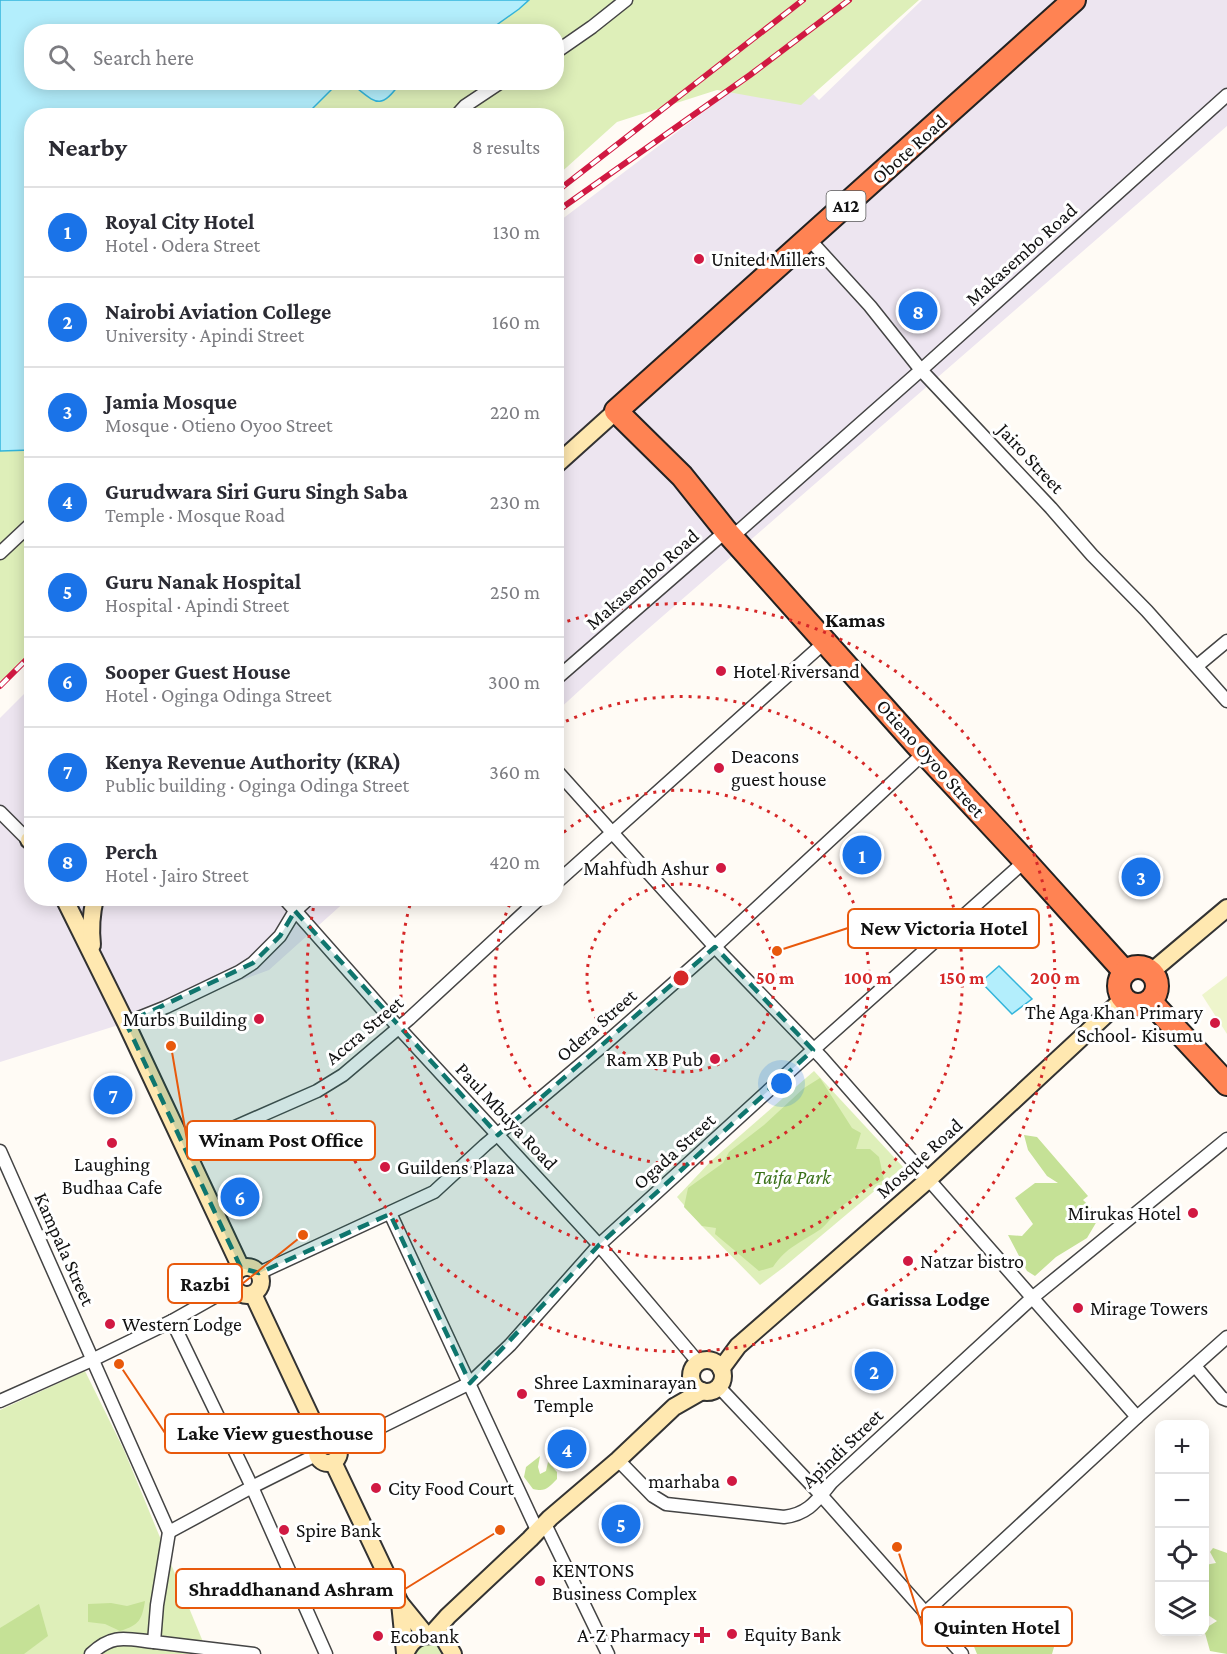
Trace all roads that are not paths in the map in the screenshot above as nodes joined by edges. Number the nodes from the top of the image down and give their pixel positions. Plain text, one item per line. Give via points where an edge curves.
1 (626, 0) edge
2 (1074, 0) edge
3 (564, 47) edge
4 (489, 90) edge
5 (1227, 95) edge
6 (463, 108) edge
7 (809, 239) junction
8 (921, 370) junction
9 (616, 411) junction
10 (564, 458) edge
11 (24, 530) edge
12 (729, 534) junction
13 (0, 553) edge
14 (1227, 641) edge
15 (825, 642) junction
16 (1197, 666) junction
17 (564, 672) edge
18 (1227, 701) edge
19 (924, 753) junction
20 (564, 779) edge
21 (0, 813) edge
22 (612, 832) junction
23 (24, 835) edge
24 (1025, 861) junction
25 (564, 876) edge
26 (71, 906) edge
27 (93, 906) edge
28 (291, 906) edge
29 (300, 906) edge
30 (531, 906) edge
31 (1227, 908) edge
32 (295, 910) junction
33 (715, 946) junction
34 (92, 953) junction
35 (1125, 972) junction
36 (1151, 972) junction
37 (1124, 998) junction
38 (1150, 1001) junction
39 (126, 1023) junction
40 (399, 1028) junction
41 (813, 1050) junction
42 (1227, 1084) edge
43 (498, 1135) junction
44 (1227, 1139) edge
45 (185, 1149) junction
46 (0, 1151) edge
47 (929, 1179) junction
48 (390, 1213) junction
49 (599, 1245) junction
50 (241, 1268) junction
51 (259, 1273) junction
52 (234, 1286) junction
53 (253, 1293) junction
54 (1032, 1299) junction
55 (172, 1321) junction
56 (1227, 1337) edge
57 (92, 1360) junction
58 (1195, 1366) junction
59 (712, 1369) junction
60 (470, 1383) junction
61 (696, 1385) junction
62 (1227, 1400) edge
63 (0, 1401) edge
64 (1137, 1417) junction
65 (328, 1452) junction
66 (618, 1460) junction
67 (252, 1487) junction
68 (821, 1495) junction
69 (541, 1527) junction
70 (169, 1532) junction
71 (400, 1603) junction
72 (926, 1612) junction
73 (433, 1636) junction
74 (154, 1641) junction
75 (226, 1652) edge
76 (405, 1653) edge
77 (92, 1654) edge
78 (254, 1654) edge
79 (326, 1654) edge
80 (453, 1654) edge
81 (608, 1654) edge
82 (962, 1654) edge

1 - 3 street
2 - 7 highway, Obote Road / A12
4 - 6 street
5 - 8 street, Makasembo Road
7 - 8 street, Jairo Street
7 - 9 highway, Obote Road / A12
8 - 12 street, Makasembo Road
8 - 16 street, Jairo Street
9 - 10 main road, Obote Road / A12
9 - 12 highway, Otieno Oyoo Street via 682,476
11 - 13 street
12 - 15 highway, Otieno Oyoo Street
12 - 17 street, Makasembo Road
14 - 16 street
15 - 19 highway, Otieno Oyoo Street
15 - 22 street
16 - 18 street, Jairo Street
19 - 24 highway, Otieno Oyoo Street
19 - 33 street, Odera Street
20 - 22 street
21 - 23 street
22 - 25 street
22 - 33 street
24 - 35 highway, Otieno Oyoo Street
24 - 41 street, Ogada Street
26 - 34 main road
27 - 34 main road
28 - 32 street, Paul Mbuya Road
29 - 32 street
30 - 40 street, Accra Street
31 - 36 main road
32 - 39 street via 280,936 253,963
32 - 40 street, Paul Mbuya Road
33 - 41 street
33 - 43 street, Odera Street
34 - 39 main road
35 - 36 highway via 1138,967
35 - 37 highway via 1119,985
36 - 38 highway via 1157,984
37 - 38 highway via 1136,1005
37 - 47 main road, Mosque Road
38 - 42 highway
39 - 45 main road
40 - 43 street, Paul Mbuya Road
40 - 45 street, Accra Street via 317,1091
41 - 47 street
41 - 49 street, Ogada Street
43 - 48 street, Odera Street via 434,1192
43 - 49 street, Paul Mbuya Road
44 - 54 street, Apindi Street
45 - 50 main road
46 - 57 street, Kampala Street
47 - 54 street
47 - 59 main road, Mosque Road
48 - 51 street, Odera Street
48 - 60 street
49 - 59 street, Paul Mbuya Road
49 - 60 street, Ogada Street via 510,1345
50 - 51 main road via 249,1267
50 - 52 main road via 234,1277
51 - 53 main road via 260,1287
52 - 53 main road via 242,1294
52 - 55 street
53 - 65 main road
54 - 64 street
54 - 68 street, Apindi Street
55 - 57 street
55 - 67 street
56 - 58 street
57 - 63 street
57 - 70 street, Kampala Street
58 - 62 street
58 - 64 street
59 - 61 main road via 692,1369
59 - 61 main road, Mosque Road via 711,1391
59 - 68 street, Paul Mbuya Road
60 - 65 street, Ogada Street
60 - 69 street
61 - 66 main road
64 - 72 street
65 - 67 street, Ogada Street
65 - 71 main road
66 - 68 street, Apindi Street via 666,1504 784,1517 798,1515
66 - 69 main road
67 - 70 street, Ogada Street
67 - 79 street
68 - 72 street, Paul Mbuya Road
69 - 73 main road via 471,1595 455,1623
69 - 81 street
70 - 74 street
71 - 73 main road
71 - 76 main road
72 - 82 street, Paul Mbuya Road
73 - 76 main road via 413,1641
73 - 80 main road
74 - 75 street
74 - 77 street via 121,1638 109,1641
75 - 78 street

